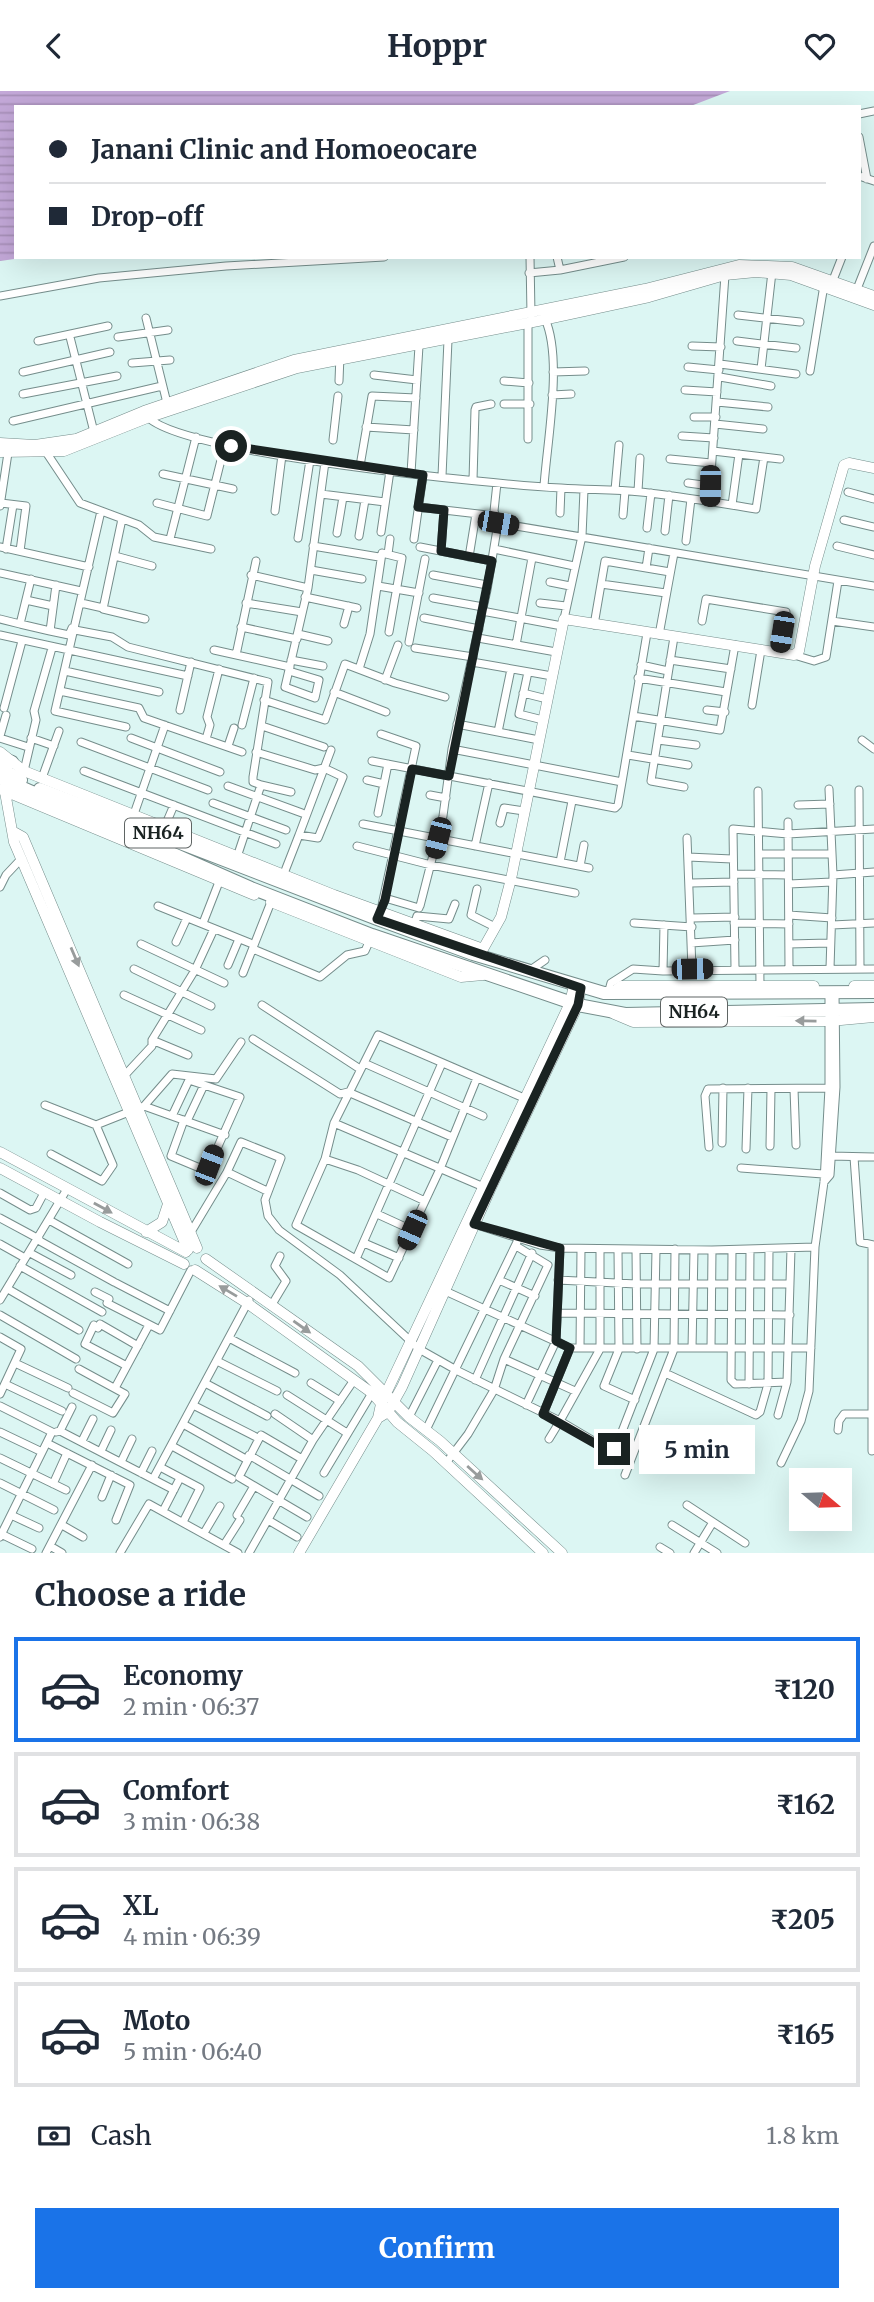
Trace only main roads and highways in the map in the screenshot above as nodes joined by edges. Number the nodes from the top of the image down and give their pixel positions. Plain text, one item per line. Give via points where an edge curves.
1 (4, 763) edge
2 (0, 778) edge
3 (381, 909) junction
4 (326, 917) junction
5 (335, 929) road end
6 (370, 939) junction
7 (874, 992) edge
8 (874, 1009) edge

1 - 3 highway, NH64 via 36,787 317,897
2 - 4 highway, NH64
3 - 6 highway
3 - 7 highway, NH64 via 493,960 610,994
4 - 5 highway
4 - 6 highway, NH64
8 -> 6 highway, NH64 via 833,1015 610,1012

